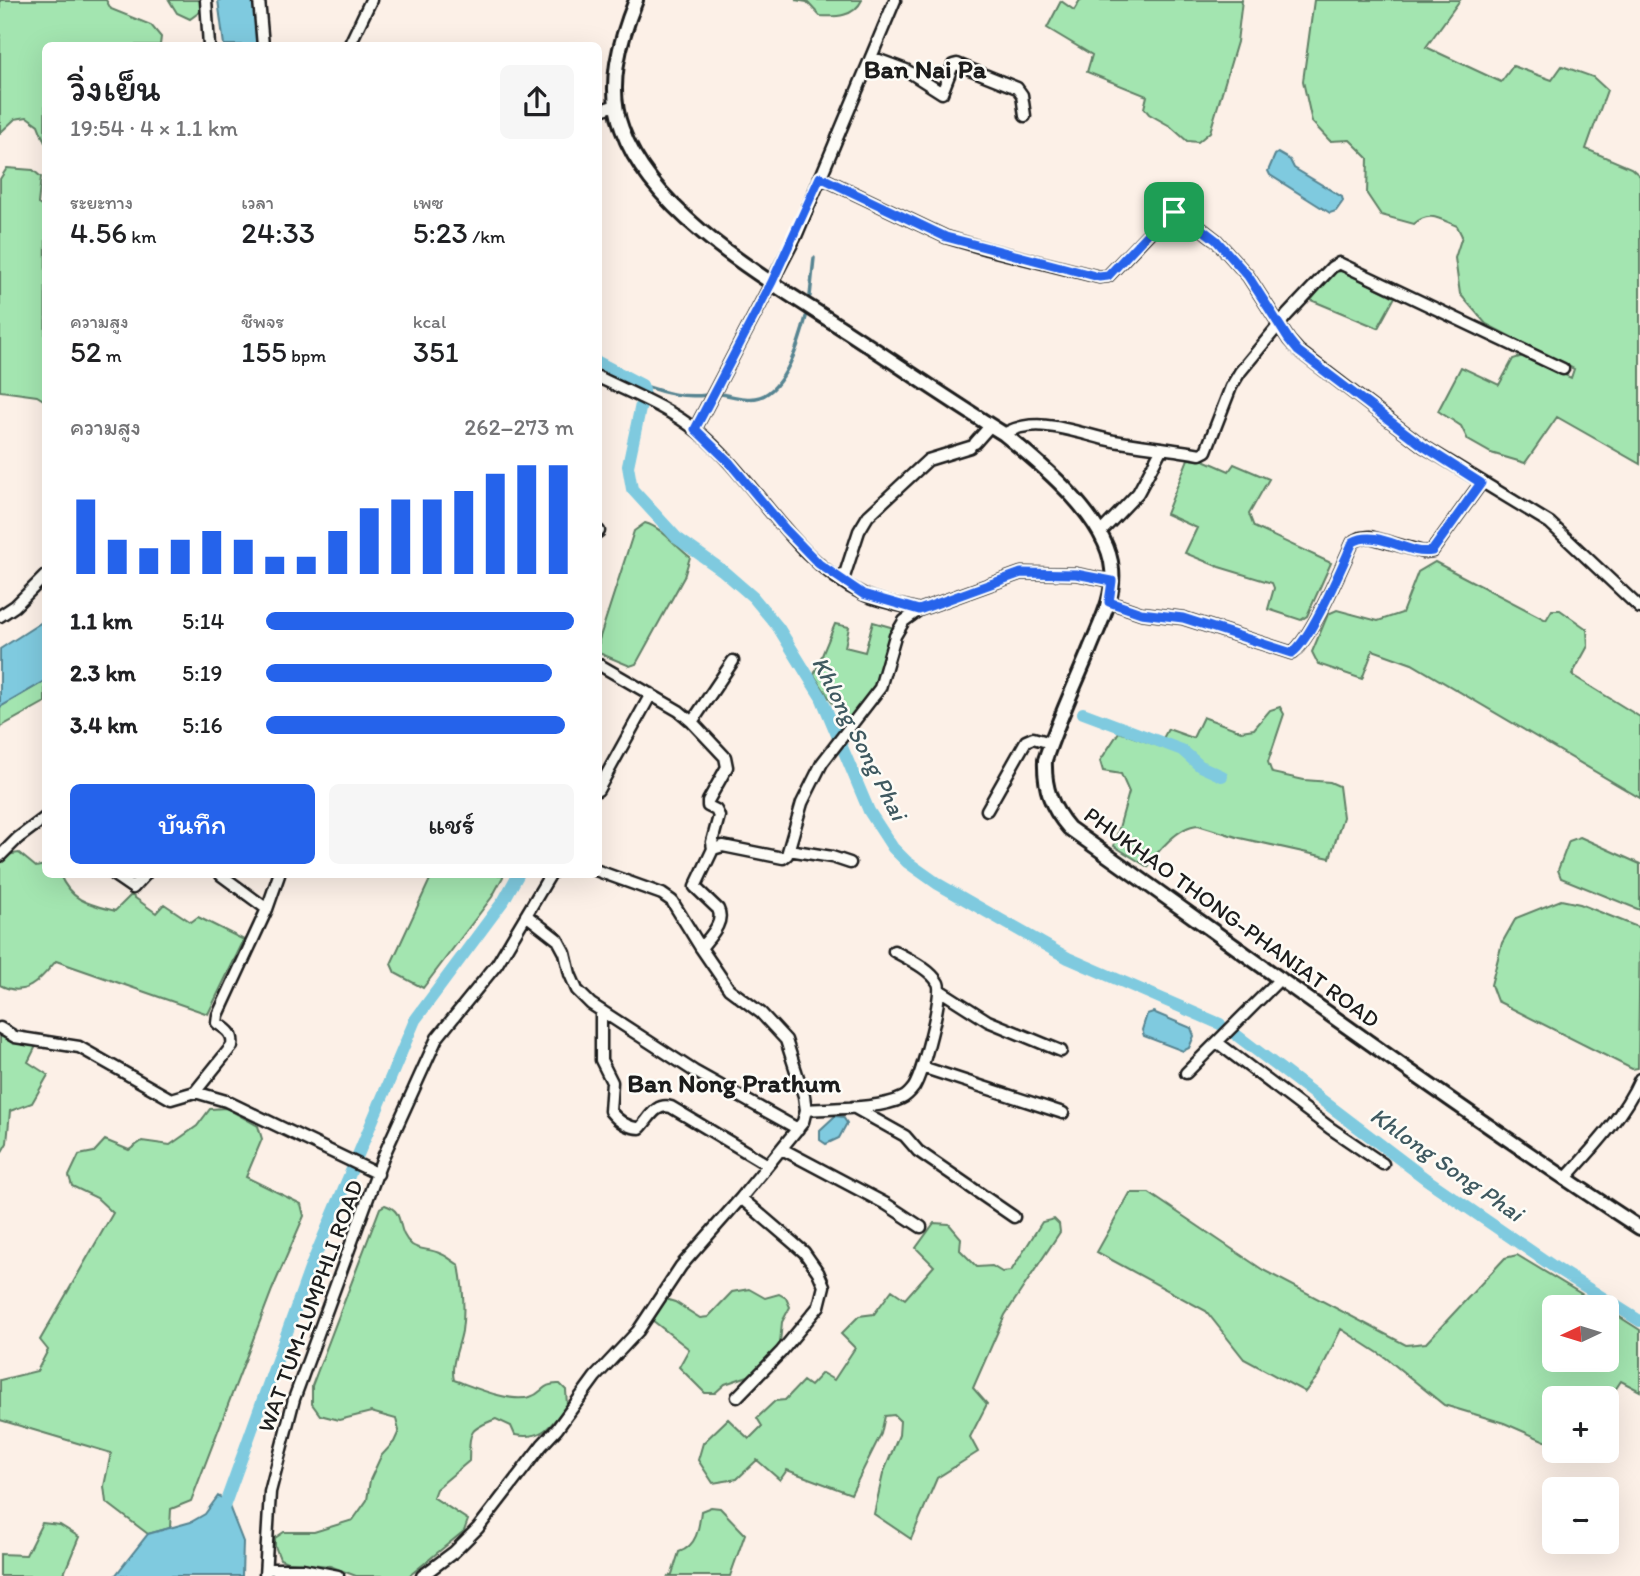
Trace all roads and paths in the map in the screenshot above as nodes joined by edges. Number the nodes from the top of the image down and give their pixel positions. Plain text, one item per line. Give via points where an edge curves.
1 (206, 0) edge
2 (259, 0) edge
3 (371, 0) edge
4 (636, 0) edge
5 (895, 0) edge
6 (209, 42) edge
7 (263, 42) edge
8 (351, 42) edge
9 (871, 57) junction
10 (617, 105) junction
11 (602, 110) edge
12 (1025, 116) dead end
13 (820, 177) junction
14 (772, 282) junction
15 (1280, 324) junction
16 (1563, 369) dead end
17 (602, 379) edge
18 (990, 426) junction
19 (695, 429) junction
20 (1004, 434) junction
21 (1162, 448) junction
22 (1481, 483) junction
23 (1100, 533) junction
24 (42, 579) edge
25 (843, 580) junction
26 (1112, 581) junction
27 (1109, 602) junction
28 (1640, 608) edge
29 (919, 610) junction
30 (0, 616) edge
31 (733, 661) dead end
32 (602, 666) edge
33 (651, 694) junction
34 (692, 722) junction
35 (1051, 743) junction
36 (602, 783) edge
37 (987, 810) dead end
38 (42, 820) edge
39 (713, 849) junction
40 (789, 850) junction
41 (0, 856) edge
42 (850, 863) dead end
43 (602, 872) edge
44 (118, 878) edge
45 (142, 878) edge
46 (225, 878) edge
47 (278, 878) edge
48 (548, 878) edge
49 (267, 909) junction
50 (526, 915) junction
51 (701, 948) junction
52 (894, 951) dead end
53 (1281, 978) junction
54 (941, 991) junction
55 (601, 1011) junction
56 (0, 1028) edge
57 (1218, 1043) junction
58 (1061, 1051) dead end
59 (922, 1067) junction
60 (1186, 1073) dead end
61 (1640, 1079) edge
62 (195, 1092) junction
63 (853, 1107) junction
64 (806, 1110) junction
65 (1063, 1113) dead end
66 (798, 1129) junction
67 (782, 1149) junction
68 (1383, 1164) dead end
69 (768, 1165) junction
70 (374, 1172) junction
71 (1565, 1179) junction
72 (741, 1198) junction
73 (1014, 1217) dead end
74 (921, 1227) dead end
75 (1640, 1228) edge
76 (737, 1397) dead end
77 (265, 1572) edge
78 (338, 1576) edge
79 (422, 1576) edge

1 - 6 street
2 - 7 street
3 - 8 street
4 - 10 street, PHUKHAO THONG-PHANIAT ROAD via 615,73
5 - 9 street
9 - 12 street via 906,70 942,93 957,64 1010,84 1022,95
9 - 13 street
10 - 11 street
10 - 14 street, PHUKHAO THONG-PHANIAT ROAD via 621,128 652,183 688,222
13 - 14 street
13 - 15 street via 946,237 1099,277 1108,276 1167,213 1181,213 1216,240 1248,276
14 - 18 street, PHUKHAO THONG-PHANIAT ROAD
14 - 19 street
15 - 16 street via 1339,263
15 - 21 street via 1231,387 1206,450 1200,454
15 - 22 street via 1298,351 1423,446
17 - 19 street
18 - 20 street, PHUKHAO THONG-PHANIAT ROAD
18 - 25 street via 973,445 928,460 868,516
19 - 25 street via 819,564
20 - 21 street via 1023,426 1041,426
20 - 23 street, PHUKHAO THONG-PHANIAT ROAD via 1070,493
21 - 23 street via 1138,493
22 - 27 street via 1432,551 1370,537 1353,542 1308,633 1292,653 1183,618 1141,613
22 - 28 street via 1550,523
23 - 26 street, PHUKHAO THONG-PHANIAT ROAD via 1110,557
24 - 30 street
25 - 29 street via 863,594
26 - 27 street, PHUKHAO THONG-PHANIAT ROAD
26 - 29 street via 1076,574 1021,573
27 - 35 street, PHUKHAO THONG-PHANIAT ROAD
29 - 40 street via 904,621 895,636 880,688 822,763 802,803
31 - 34 street
32 - 33 street
33 - 34 street
33 - 36 street
34 - 39 street via 727,763 708,801 719,816
35 - 37 street via 1033,738 1026,741
35 - 53 street, PHUKHAO THONG-PHANIAT ROAD via 1045,760 1046,788 1057,815 1069,828
38 - 41 street
39 - 40 street via 723,846 783,858
39 - 51 street via 695,887 718,909 721,920
40 - 42 street
43 - 51 street via 663,894
44 - 45 street via 133,888
46 - 49 street
47 - 49 street
48 - 50 street, WAT TUM-LUMPHLI ROAD
49 - 62 street via 218,1015 217,1023 233,1038 232,1046
50 - 55 street via 558,940 577,989
50 - 70 street, WAT TUM-LUMPHLI ROAD via 497,964 437,1038
51 - 64 street via 729,989 786,1040
52 - 54 street via 927,971
53 - 57 street
53 - 71 street, PHUKHAO THONG-PHANIAT ROAD
54 - 58 street via 988,1021
54 - 59 street
55 - 66 street via 694,1071
55 - 69 street via 601,1060 612,1082 610,1111 616,1119 640,1128 657,1108 671,1108
56 - 62 street via 15,1037 79,1047 171,1099
57 - 60 street
57 - 68 street
59 - 63 street via 905,1098
59 - 65 street
61 - 71 street via 1600,1141
62 - 70 street via 226,1101
63 - 64 street
63 - 73 street via 905,1136 918,1151
64 - 66 street
66 - 67 street
67 - 69 street
67 - 74 street
69 - 72 street
70 - 77 street, WAT TUM-LUMPHLI ROAD via 293,1399 270,1492
71 - 75 street, PHUKHAO THONG-PHANIAT ROAD
72 - 76 street via 804,1252 824,1286 819,1306
72 - 79 street via 681,1266 638,1331 595,1377 478,1528
77 - 78 street via 303,1569

